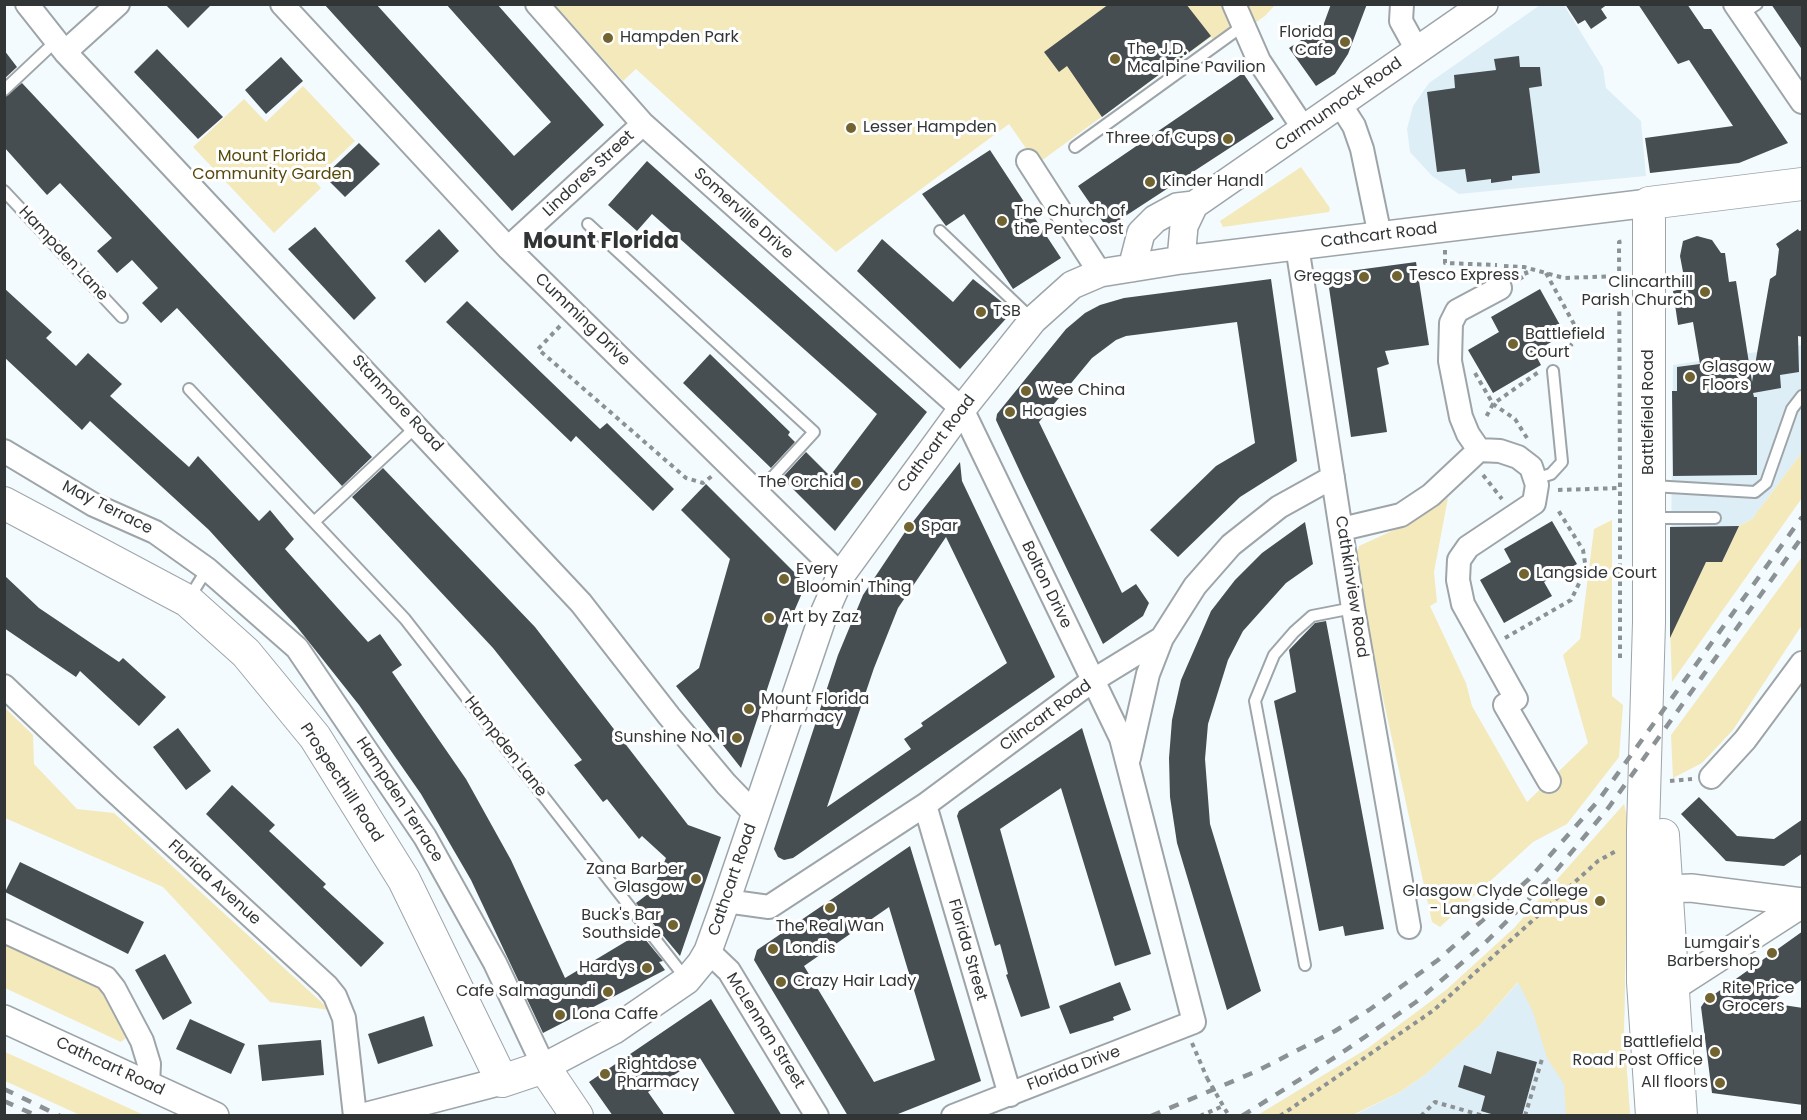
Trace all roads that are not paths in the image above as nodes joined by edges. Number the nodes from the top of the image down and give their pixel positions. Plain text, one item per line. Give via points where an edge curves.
1 (27, 4) edge
2 (118, 4) edge
3 (282, 4) edge
4 (537, 4) edge
5 (1402, 4) edge
6 (1484, 4) edge
7 (1745, 8) edge
8 (1239, 11) edge
9 (60, 47) junction
10 (1417, 50) junction
11 (4, 90) edge
12 (1803, 102) edge
13 (1340, 104) junction
14 (643, 124) junction
15 (1304, 129) junction
16 (1075, 147) dead end
17 (1028, 161) dead end
18 (1803, 184) edge
19 (4, 190) edge
20 (1649, 202) junction
21 (1194, 205) junction
22 (588, 224) dead end
23 (940, 231) dead end
24 (1380, 236) junction
25 (1297, 246) junction
26 (508, 248) junction
27 (1181, 260) junction
28 (1132, 268) junction
29 (1100, 273) junction
30 (1506, 285) road end
31 (123, 317) dead end
32 (1033, 320) junction
33 (1553, 371) dead end
34 (189, 389) dead end
35 (1803, 396) edge
36 (962, 409) junction
37 (417, 426) junction
38 (1479, 450) junction
39 (4, 451) edge
40 (1333, 477) junction
41 (1544, 485) junction
42 (1649, 486) junction
43 (759, 492) junction
44 (4, 503) edge
45 (1649, 518) junction
46 (1715, 518) dead end
47 (314, 522) junction
48 (1341, 529) junction
49 (207, 569) junction
50 (841, 575) junction
51 (188, 601) junction
52 (1353, 608) junction
53 (1649, 622) junction
54 (1162, 638) junction
55 (1803, 663) edge
56 (1092, 681) junction
57 (4, 686) edge
58 (1128, 762) junction
59 (1711, 777) road end
60 (1549, 781) dead end
61 (925, 805) junction
62 (756, 815) junction
63 (1654, 890) junction
64 (726, 902) junction
65 (1803, 903) edge
66 (1409, 927) dead end
67 (4, 931) edge
68 (708, 951) junction
69 (1305, 965) dead end
70 (1643, 967) junction
71 (687, 980) junction
72 (1673, 983) junction
73 (4, 1019) edge
74 (1192, 1032) joint
75 (544, 1067) junction
76 (502, 1081) junction
77 (148, 1084) junction
78 (1010, 1095) junction
79 (215, 1116) edge
80 (355, 1116) edge
81 (367, 1116) edge
82 (577, 1116) edge
83 (818, 1116) edge
84 (953, 1116) edge
85 (1652, 1116) edge
86 (1682, 1116) edge

1 - 9 street, Stanmore Road
2 - 9 street
3 - 26 street, Cumming Drive
4 - 14 street, Somerville Drive
5 - 10 street via 1401,21
6 - 10 street, Carmunnock Road
7 - 12 street
8 - 15 street via 1259,61
8 - 16 lane
9 - 11 lane
9 - 37 street, Stanmore Road
10 - 13 street, Carmunnock Road
13 - 15 street, Carmunnock Road
13 - 24 street via 1362,149
14 - 26 street, Lindores Street
14 - 36 street, Somerville Drive
15 - 21 street, Carmunnock Road
17 - 29 street
18 - 20 main road, Cathcart Road
19 - 31 lane, Hampden Lane
20 - 24 street, Cathcart Road
20 - 42 main road, Battlefield Road
21 - 27 street via 1184,226
21 - 28 street, Carmunnock Road via 1178,207 1155,219 1141,233
22 - 43 lane via 814,432
23 - 32 lane
24 - 25 street, Cathcart Road
25 - 27 street, Cathcart Road
25 - 40 street, Cathkinview Road
26 - 43 street, Cumming Drive
27 - 28 street, Cathcart Road
28 - 29 street, Cathcart Road
29 - 32 street, Cathcart Road via 1072,285
30 - 38 street via 1457,311 1451,323 1450,361 1461,417
32 - 36 street, Cathcart Road
33 - 41 lane via 1562,462
34 - 47 lane, Hampden Lane
35 - 42 lane via 1792,409 1766,483 1755,492
36 - 50 street, Cathcart Road
36 - 56 street, Bolton Drive
37 - 47 lane
37 - 62 street, Stanmore Road via 581,603 676,725
38 - 41 street via 1518,457
38 - 48 street via 1431,495 1401,515
39 - 49 street, May Terrace via 94,505 155,532
40 - 48 street, Cathkinview Road
40 - 54 street, Clincart Road via 1279,507 1231,545 1195,586
41 - 60 street via 1534,503 1468,547 1459,560 1458,580 1463,604 1516,699 1505,705
42 - 45 main road, Battlefield Road
43 - 50 street, Cumming Drive
44 - 51 main road, Prospecthill Road
45 - 46 lane
45 - 53 main road, Battlefield Road
47 - 71 lane, Hampden Lane via 405,619
48 - 52 street, Cathkinview Road
49 - 51 lane
49 - 75 street, Hampden Terrace via 297,648 347,719 425,837 495,963
50 - 62 street, Cathcart Road via 823,616
51 - 76 main road, Prospecthill Road via 246,653 315,737 404,880
52 - 66 street, Cathkinview Road
52 - 69 lane via 1312,616 1294,632 1274,655 1255,701
53 - 63 main road, Battlefield Road
53 - 63 main road, Battlefield Road via 1659,783
54 - 56 street, Clincart Road
54 - 58 street, Bolton Drive via 1146,684
55 - 59 street via 1745,740
56 - 58 street, Bolton Drive via 1121,738
56 - 61 street, Clincart Road
57 - 80 street, Florida Avenue via 327,986 344,1018
58 - 74 street, Bolton Drive
61 - 64 street, Clincart Road via 769,907
61 - 78 street, Florida Street
62 - 64 street, Cathcart Road
63 - 65 street via 1690,888
63 - 70 main road, Battlefield Road
63 - 72 main road, Battlefield Road
64 - 68 street, Cathcart Road
65 - 72 street via 1681,982
67 - 77 street via 106,978 142,1041 149,1064
68 - 71 street, Cathcart Road
68 - 83 street, McLennan Street via 729,971
70 - 72 main road
70 - 85 main road, Battlefield Road
71 - 75 street, Cathcart Road via 614,1030
72 - 86 main road, Battlefield Road
73 - 77 street, Cathcart Road
74 - 78 street, Florida Drive
75 - 76 main road, Cathcart Road
75 - 82 main road
76 - 81 street, Cathcart Road
77 - 79 street, Cathcart Road
78 - 84 street, Florida Drive

